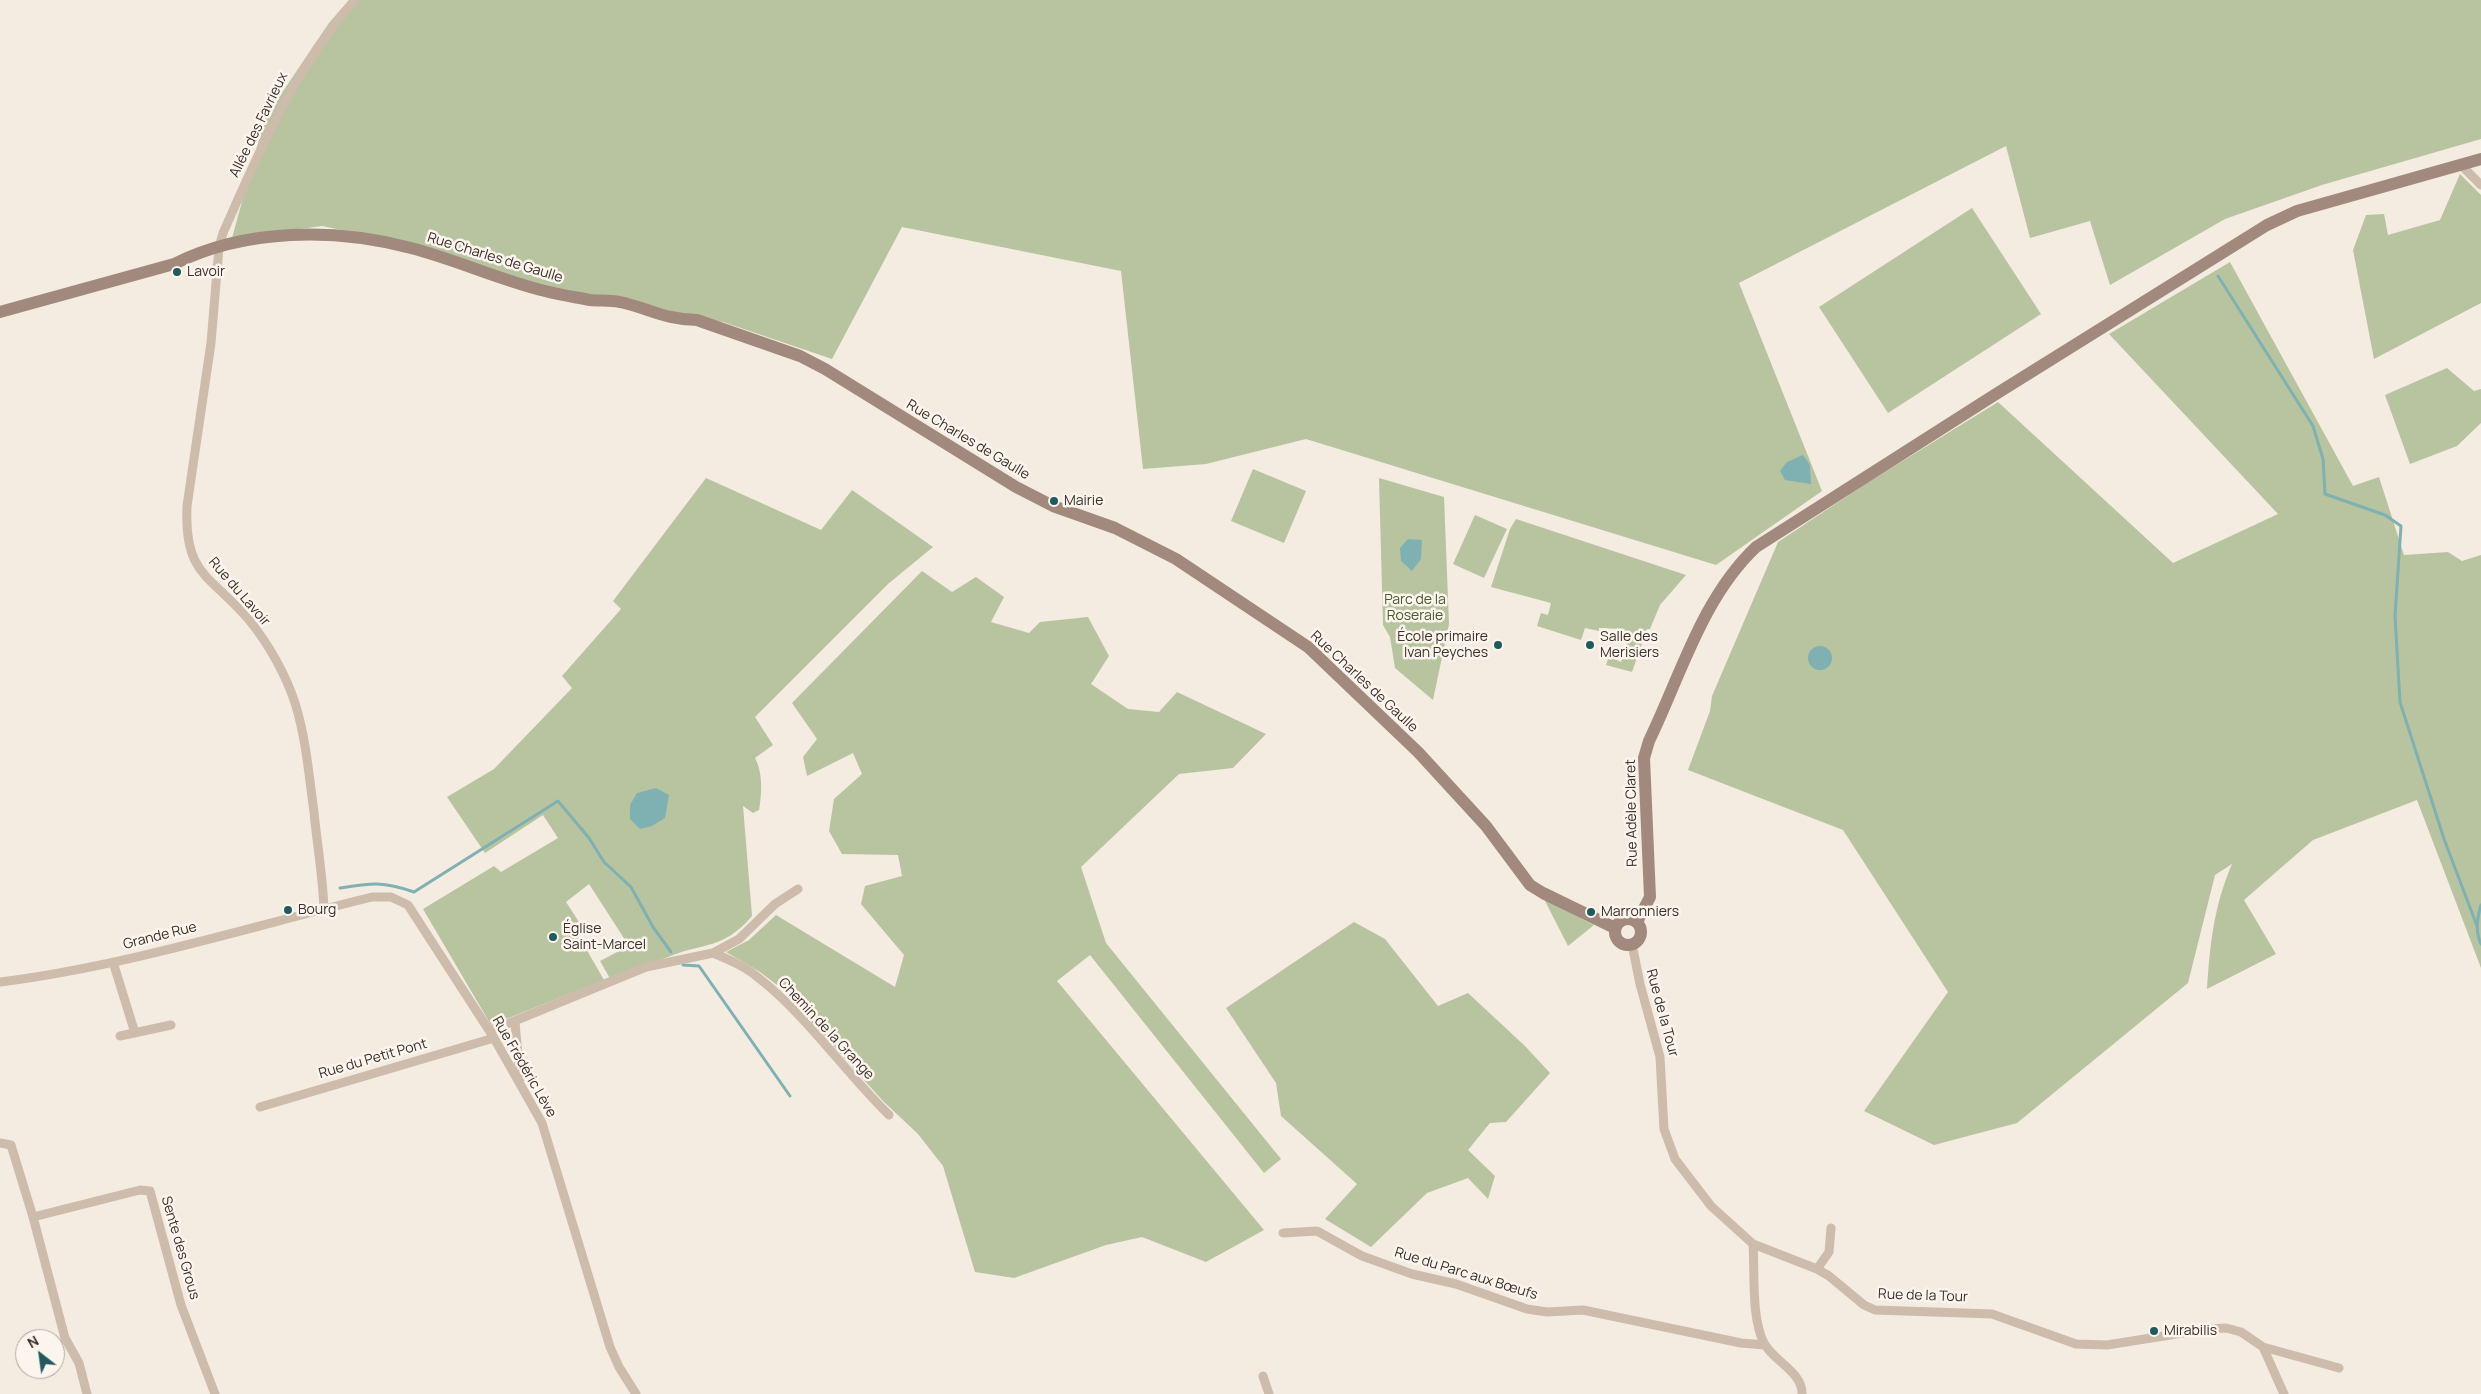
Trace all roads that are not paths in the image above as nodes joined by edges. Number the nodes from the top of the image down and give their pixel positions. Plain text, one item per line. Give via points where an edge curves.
1 (355, 0) edge
2 (2481, 160) edge
3 (2461, 165) junction
4 (2481, 185) edge
5 (219, 251) junction
6 (0, 312) edge
7 (798, 890) dead end
8 (324, 910) junction
9 (1637, 922) junction
10 (1615, 928) junction
11 (1632, 944) junction
12 (714, 953) junction
13 (113, 962) junction
14 (0, 982) edge
15 (515, 1022) junction
16 (171, 1025) dead end
17 (135, 1033) junction
18 (492, 1035) junction
19 (120, 1036) dead end
20 (520, 1082) junction
21 (260, 1107) dead end
22 (889, 1115) dead end
23 (0, 1143) edge
24 (33, 1217) junction
25 (1830, 1228) dead end
26 (1283, 1233) dead end
27 (1753, 1244) junction
28 (1817, 1269) junction
29 (1765, 1345) junction
30 (2263, 1347) junction
31 (2338, 1368) dead end
32 (1263, 1376) dead end
33 (87, 1394) edge
34 (215, 1394) edge
35 (636, 1394) edge
36 (1269, 1394) edge
37 (1802, 1394) edge
38 (2284, 1394) edge

1 - 5 street, Allée des Favrieux via 305,64 274,119 223,233
2 - 3 street, Rue Adèle Claret
3 - 4 street
3 - 9 street, Rue Adèle Claret via 2297,211 2267,225 1756,547 1715,596 1644,758 1650,897
5 - 6 street, Rue Charles de Gaulle via 187,264 174,264
5 - 8 street, Rue du Lavoir via 211,344 187,506 188,545 207,580 248,620 265,643 295,702 309,773
5 - 10 street, Rue Charles de Gaulle via 279,237 318,234 356,238 411,248 545,291 592,300 607,299 656,315 697,320 800,356 1016,487 1053,506 1115,528 1176,559 1308,648 1425,758 1486,826 1530,885
7 - 12 street, Rue du Petit Pont via 775,904 739,939
8 - 13 street, Grande Rue
8 - 18 street, Rue Frédéric Lève via 372,897 391,897 408,905
9 - 10 street via 1629,918
9 - 11 street via 1641,933
10 - 11 street via 1618,942
11 - 27 street, Rue de la Tour via 1660,1057 1664,1129 1669,1147 1684,1173 1711,1206
12 - 15 street, Rue du Petit Pont via 646,967
12 - 22 street, Chemin de la Grange via 760,978
13 - 14 street, Grande Rue
13 - 17 street
15 - 18 street, Rue du Petit Pont
15 - 20 street
16 - 17 street
17 - 19 street
18 - 20 street, Rue Frédéric Lève
18 - 21 street, Rue du Petit Pont
20 - 35 street, Rue Frédéric Lève via 551,1146 610,1347
23 - 24 street via 11,1145
24 - 33 street via 65,1338 79,1363
24 - 34 street, Sente des Grous via 140,1190 150,1191 181,1305
25 - 28 street via 1828,1252
26 - 29 street, Rue du Parc aux Bœufs via 1317,1231 1362,1256 1527,1308 1547,1312 1583,1310 1741,1343
27 - 28 street, Rue de la Tour
27 - 29 street via 1758,1330
28 - 30 street, Rue de la Tour via 1875,1310 1992,1314 2076,1344 2107,1345 2226,1328 2241,1332
29 - 37 street via 1797,1379
30 - 31 street
30 - 38 street
32 - 36 street

